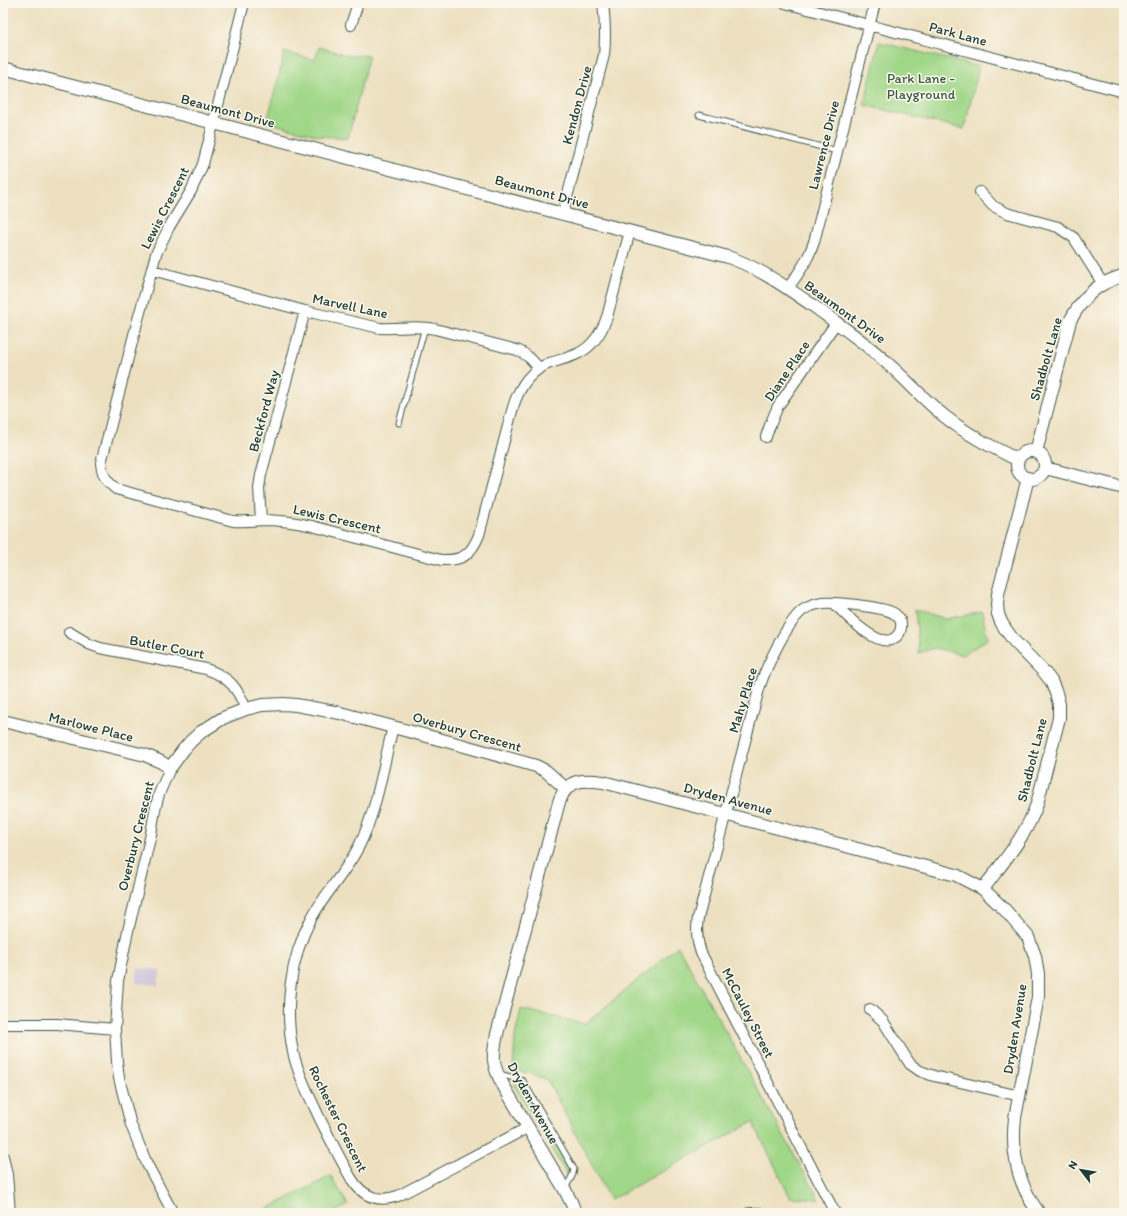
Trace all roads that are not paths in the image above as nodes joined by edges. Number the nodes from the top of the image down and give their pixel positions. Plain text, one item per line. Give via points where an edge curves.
1 (244, 3) edge
2 (358, 3) edge
3 (603, 3) edge
4 (785, 3) edge
5 (875, 3) edge
6 (351, 25) dead end
7 (869, 25) junction
8 (3, 68) edge
9 (1124, 92) edge
10 (699, 115) dead end
11 (214, 123) junction
12 (837, 151) junction
13 (980, 192) dead end
14 (563, 213) junction
15 (630, 231) junction
16 (152, 270) junction
17 (1124, 275) edge
18 (1103, 284) junction
19 (788, 288) junction
20 (305, 311) junction
21 (836, 323) junction
22 (425, 327) junction
23 (539, 368) junction
24 (399, 424) dead end
25 (766, 437) dead end
26 (1036, 452) junction
27 (1018, 460) junction
28 (1045, 468) junction
29 (1028, 478) junction
30 (1124, 488) edge
31 (261, 520) junction
32 (834, 603) junction
33 (69, 632) dead end
34 (246, 709) junction
35 (3, 721) edge
36 (393, 727) junction
37 (170, 768) junction
38 (566, 789) junction
39 (726, 814) junction
40 (983, 889) junction
41 (870, 1009) dead end
42 (3, 1024) edge
43 (115, 1029) junction
44 (496, 1073) junction
45 (1020, 1096) junction
46 (527, 1128) junction
47 (3, 1156) edge
48 (5, 1176) edge
49 (563, 1188) junction
50 (10, 1213) edge
51 (173, 1213) edge
52 (575, 1213) edge
53 (749, 1213) edge
54 (760, 1213) edge
55 (835, 1213) edge
56 (1039, 1213) edge

1 - 11 street, Lewis Crescent
2 - 6 street
3 - 14 street, Kendon Drive via 606,42
4 - 7 street, Park Lane
5 - 7 street, Lawrence Drive
7 - 9 street, Park Lane
7 - 12 street, Lawrence Drive
8 - 11 street, Beaumont Drive
10 - 12 lane
11 - 14 street, Beaumont Drive
11 - 16 street, Lewis Crescent via 198,178 161,241
12 - 19 street, Lawrence Drive via 810,254
13 - 18 street via 993,206 1006,213 1058,228 1074,238
14 - 15 street, Beaumont Drive
15 - 19 street, Beaumont Drive via 742,261
15 - 23 street, Lewis Crescent via 607,317 597,337 580,352
16 - 20 street, Marvell Lane
16 - 31 street, Lewis Crescent via 103,453 101,463 105,478 123,492 233,521
17 - 18 street, Shadbolt Lane
18 - 26 street, Shadbolt Lane via 1089,294 1070,321
19 - 21 street, Beaumont Drive
20 - 22 street, Marvell Lane via 380,328
20 - 31 street, Beckford Way via 261,475
21 - 25 street, Diane Place via 778,406
21 - 27 street, Beaumont Drive via 888,363 943,416 983,442
22 - 23 street, Marvell Lane via 517,350 524,353
22 - 24 lane
23 - 31 street, Lewis Crescent via 516,397 479,535 471,551 463,557 456,560 440,560 312,526
26 - 27 street via 1025,452
26 - 28 street via 1044,460
27 - 29 street via 1019,472
28 - 29 street via 1037,478
28 - 30 street
29 - 40 street, Shadbolt Lane via 998,594 998,614 1014,641 1051,681 1059,704 1059,718 1034,814 1022,836
32 - 32 street, Mahy Place via 895,613 902,624 901,631 892,640 878,638 854,624
32 - 39 street, Mahy Place via 814,605 797,616 768,667 759,689
33 - 34 street, Butler Court via 100,648 214,671 235,687
34 - 36 street, Overbury Crescent via 274,704 296,704
34 - 37 street, Overbury Crescent via 201,732
35 - 37 street, Marlowe Place via 145,755
36 - 38 street, Overbury Crescent via 541,768
36 - 46 street, Rochester Crescent via 368,825 348,866 311,919 296,957 290,990 290,1034 298,1069 310,1098 355,1185 375,1198 398,1196
37 - 43 street, Overbury Crescent via 159,794 127,935 118,981
38 - 39 street, Dryden Avenue via 581,781 603,782
38 - 44 street, Dryden Avenue via 559,802 497,1034 494,1059
39 - 40 street, Dryden Avenue via 956,875
39 - 55 street, McCauley Street via 698,918 699,947
40 - 45 street, Dryden Avenue via 1028,937 1035,956 1038,997
41 - 45 street via 883,1021 910,1064 920,1071
42 - 43 street via 57,1024
43 - 51 street, Overbury Crescent via 119,1078 131,1125 147,1164
44 - 46 street, Dryden Avenue
44 - 49 lane via 523,1081 526,1086 574,1169 574,1174
45 - 56 street, Dryden Avenue via 1014,1128 1015,1156 1024,1188
46 - 49 street, Dryden Avenue
47 - 48 street
48 - 50 street
49 - 52 street, Dryden Avenue
53 - 54 street

